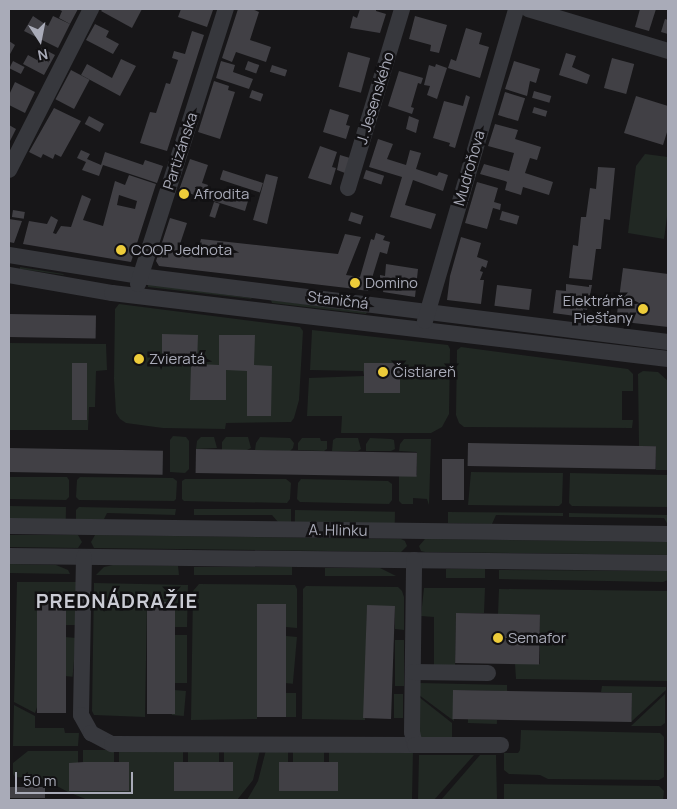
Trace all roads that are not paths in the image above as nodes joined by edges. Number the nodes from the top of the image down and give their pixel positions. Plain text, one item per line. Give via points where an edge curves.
1 (91, 9) edge
2 (226, 9) edge
3 (402, 9) edge
4 (516, 9) edge
5 (528, 9) edge
6 (668, 51) edge
7 (9, 170) edge
8 (348, 188) dead end
9 (9, 255) edge
10 (9, 275) edge
11 (140, 276) junction
12 (135, 294) junction
13 (428, 311) junction
14 (424, 328) junction
15 (668, 342) edge
16 (668, 359) edge
17 (9, 526) edge
18 (668, 534) edge
19 (9, 556) edge
20 (84, 557) junction
21 (414, 560) junction
22 (668, 562) edge
23 (413, 672) junction
24 (488, 673) dead end
25 (414, 745) junction
26 (500, 746) dead end

1 - 7 street
2 - 11 street, Partizánska
3 - 8 street, J. Jesenského
4 - 13 street, Mudroňova
5 - 6 street
9 - 11 street, Staničná
10 - 12 street, Staničná
11 - 12 street, Partizánska
11 - 13 street, Staničná
12 - 14 street, Staničná
13 - 14 street, Mudroňova
13 - 15 street, Staničná
14 - 16 street, Staničná
17 - 18 street, A. Hlinku
19 - 20 street, A. Hlinku
20 - 21 street, A. Hlinku
20 - 25 street via 81,715 91,733 112,744
21 - 22 street, A. Hlinku
21 - 23 street
23 - 24 street
23 - 25 street
25 - 26 street

